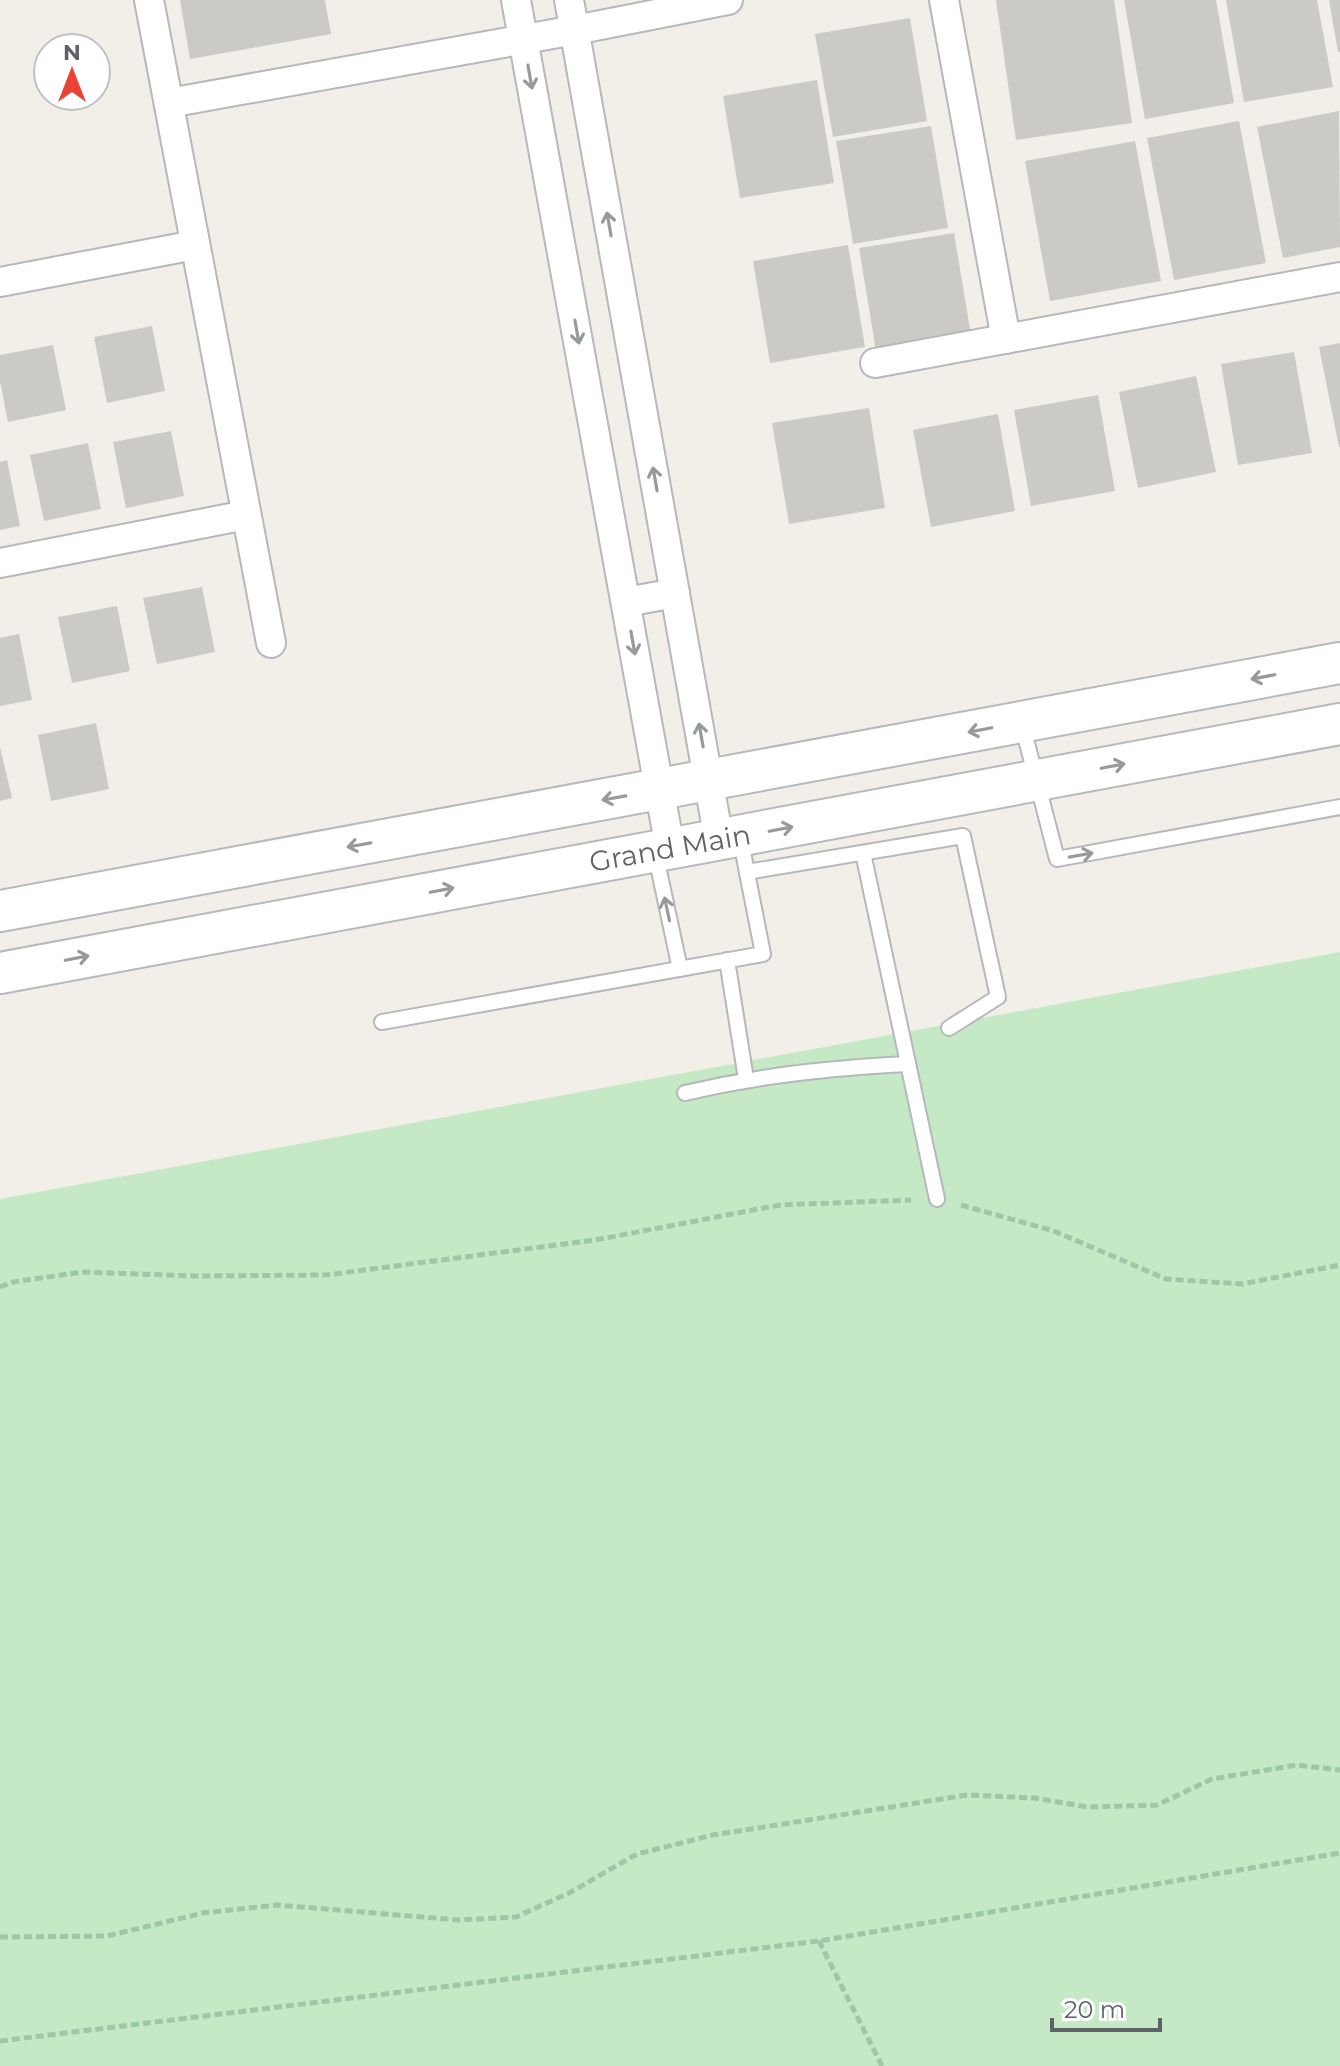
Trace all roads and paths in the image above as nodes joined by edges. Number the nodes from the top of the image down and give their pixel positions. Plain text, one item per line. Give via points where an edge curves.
1 (149, 0) edge
2 (516, 0) edge
3 (569, 0) edge
4 (728, 0) edge
5 (944, 0) edge
6 (575, 30) junction
7 (523, 39) junction
8 (169, 103) junction
9 (195, 245) junction
10 (1340, 277) edge
11 (0, 282) edge
12 (1006, 339) junction
13 (875, 363) dead end
14 (246, 515) junction
15 (0, 563) edge
16 (675, 593) junction
17 (626, 602) junction
18 (271, 643) dead end
19 (1340, 663) edge
20 (1021, 722) junction
21 (1340, 724) edge
22 (709, 780) junction
23 (1037, 780) junction
24 (660, 789) junction
25 (1340, 807) edge
26 (662, 849) junction
27 (735, 850) junction
28 (863, 853) junction
29 (0, 911) edge
30 (727, 960) junction
31 (680, 969) junction
32 (0, 973) edge
33 (382, 1022) dead end
34 (949, 1028) dead end
35 (908, 1064) junction
36 (746, 1079) junction
37 (685, 1093) dead end
38 (937, 1199) junction
39 (1340, 1265) edge
40 (0, 1287) edge
41 (1340, 1770) edge
42 (1340, 1853) edge
43 (0, 1937) edge
44 (819, 1941) junction
45 (0, 2041) edge
46 (882, 2066) edge

1 - 8 street
2 - 7 street
3 - 6 street
4 - 6 street
5 - 12 street
6 - 7 street
16 -> 6 street
7 - 8 street
7 -> 17 street
8 - 9 street
9 - 11 street
9 - 14 street
10 - 12 street
12 - 13 street
14 - 15 street
14 - 18 street
16 - 17 street
22 -> 16 street
17 -> 24 street
19 -> 20 street, Grand Main
20 -> 22 street, Grand Main
20 - 23 lane
23 -> 21 street, Grand Main
22 - 24 street, Grand Main
22 - 27 street
23 -> 25 lane via 1057,859
27 -> 23 street, Grand Main
24 - 26 street
24 -> 29 street, Grand Main
26 - 27 street, Grand Main
31 -> 26 lane
32 -> 26 street, Grand Main
27 - 28 lane
27 - 30 lane via 763,954
28 - 34 lane via 963,836 998,997
28 - 35 lane
30 - 31 lane
30 - 36 lane
31 - 33 lane
35 - 36 lane
35 - 38 lane
36 - 37 lane
38 - 39 path via 1054,1231 1166,1279 1242,1284
38 - 40 path via 780,1205 595,1240 326,1275 82,1272
41 - 43 path via 1297,1765 1212,1779 1157,1805 1087,1807 967,1795 713,1835 637,1854 516,1917 459,1920 277,1905 203,1913 107,1936
42 - 44 path
44 - 45 path
44 - 46 path

